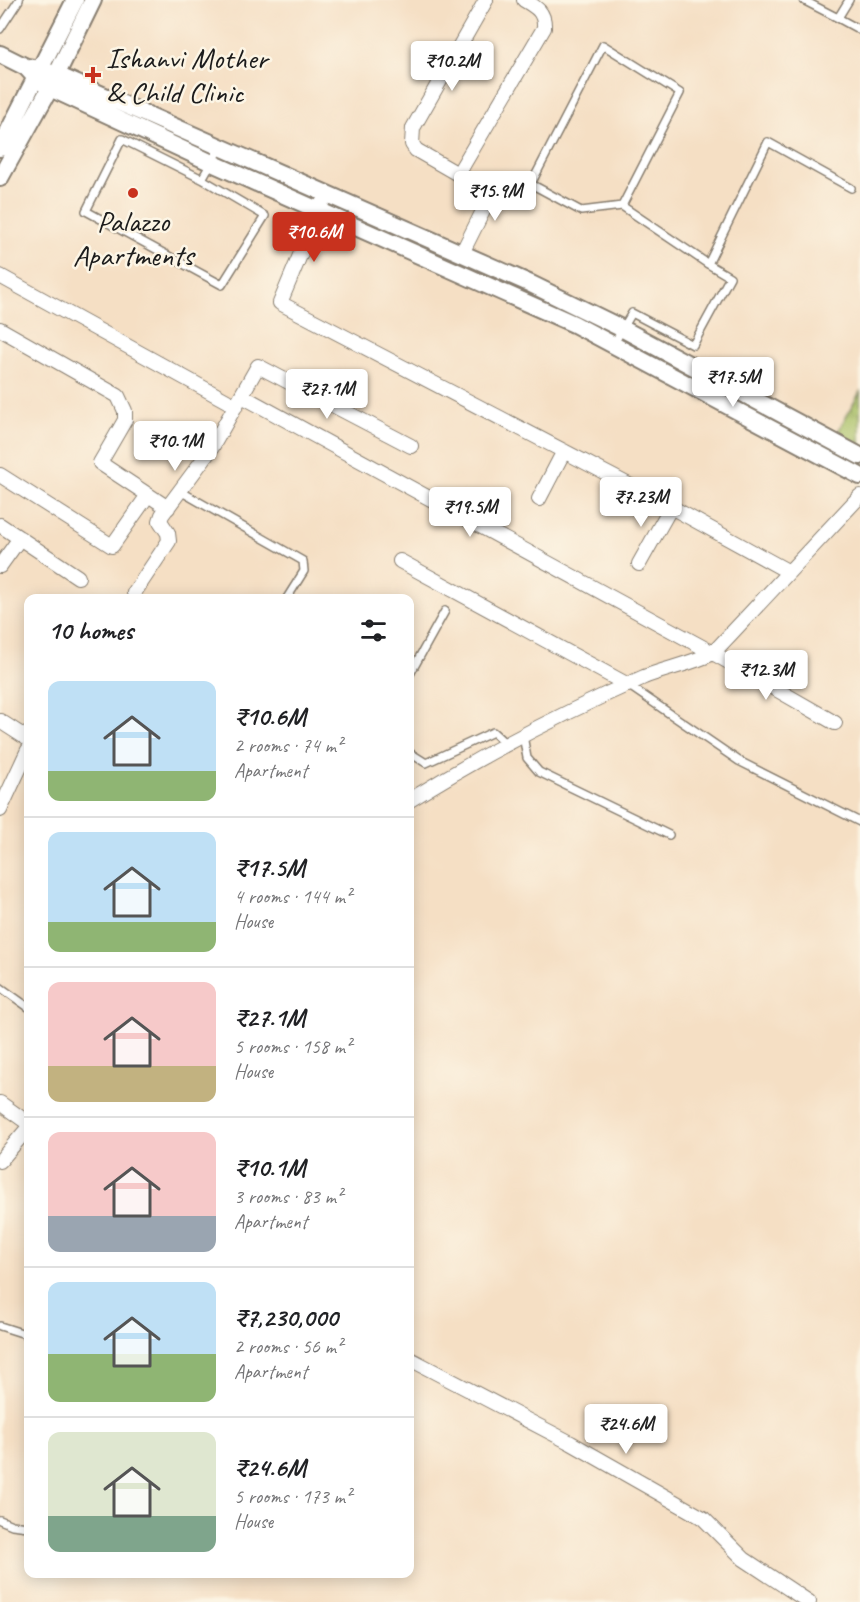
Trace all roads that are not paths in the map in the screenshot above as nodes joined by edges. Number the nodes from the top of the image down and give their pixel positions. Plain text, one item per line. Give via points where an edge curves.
1 (18, 0) edge
2 (75, 0) edge
3 (93, 0) edge
4 (486, 0) edge
5 (524, 0) edge
6 (804, 0) edge
7 (849, 0) edge
8 (837, 18) junction
9 (0, 29) edge
10 (860, 30) edge
11 (0, 54) edge
12 (34, 71) junction
13 (53, 81) junction
14 (0, 147) edge
15 (220, 147) junction
16 (212, 163) junction
17 (458, 174) junction
18 (0, 178) edge
19 (202, 179) junction
20 (851, 188) dead end
21 (325, 194) junction
22 (622, 206) junction
23 (318, 210) junction
24 (462, 253) junction
25 (708, 264) junction
26 (0, 276) edge
27 (0, 329) edge
28 (623, 329) junction
29 (614, 345) junction
30 (239, 401) junction
31 (411, 446) dead end
32 (564, 451) junction
33 (860, 456) edge
34 (0, 475) edge
35 (860, 476) edge
36 (180, 491) junction
37 (148, 495) junction
38 (860, 496) edge
39 (539, 499) dead end
40 (671, 507) junction
41 (168, 508) junction
42 (0, 525) edge
43 (20, 538) junction
44 (400, 561) dead end
45 (639, 564) dead end
46 (0, 566) edge
47 (789, 572) junction
48 (78, 577) dead end
49 (134, 593) dead end
50 (290, 594) edge
51 (445, 611) dead end
52 (713, 652) junction
53 (414, 667) edge
54 (628, 685) junction
55 (0, 721) edge
56 (835, 723) dead end
57 (523, 735) junction
58 (24, 736) edge
59 (507, 744) junction
60 (414, 756) edge
61 (24, 759) edge
62 (414, 798) edge
63 (0, 810) edge
64 (860, 822) edge
65 (669, 836) dead end
66 (0, 987) edge
67 (24, 1004) edge
68 (0, 1103) edge
69 (24, 1120) edge
70 (24, 1133) edge
71 (0, 1161) edge
72 (0, 1326) edge
73 (24, 1334) edge
74 (414, 1361) edge
75 (0, 1520) edge
76 (24, 1526) edge
77 (809, 1602) edge

1 - 9 lane
2 - 12 street
3 - 13 street
4 - 17 street via 413,128 412,144 416,150
5 - 17 street via 538,8 544,28
6 - 8 lane
7 - 8 lane
8 - 10 lane
11 - 12 street
12 - 13 street
12 - 14 street
13 - 15 street
13 - 16 street
13 - 18 street
15 - 16 lane
15 - 21 street
16 - 19 lane
16 - 23 street
17 - 24 street via 482,188 486,198
19 - 19 lane via 265,216 222,285 86,212 122,139
20 - 25 lane via 768,142
21 - 23 street
21 - 24 street
22 - 22 lane via 680,93 603,45 531,184 582,212
22 - 25 lane
23 - 29 street
23 - 32 street via 280,303
24 - 28 street
25 - 28 lane via 730,278 693,345 632,313
26 - 30 street
27 - 37 street via 117,396 125,420 100,463
28 - 29 lane
28 - 33 street
29 - 35 street
30 - 31 street via 258,366
30 - 36 street
30 - 52 street
32 - 39 street
32 - 40 street
34 - 37 street via 112,546
36 - 41 street
36 - 50 lane via 303,561 304,571
37 - 41 street
38 - 47 street
40 - 45 street
40 - 47 street
41 - 49 street via 160,521 169,541
42 - 43 street
43 - 46 street
43 - 48 street
44 - 54 street
47 - 52 street
51 - 53 lane
52 - 54 street
52 - 56 street
54 - 57 street
54 - 64 lane via 739,761
55 - 58 street
57 - 59 street
57 - 65 lane via 526,758 539,772
59 - 60 lane via 493,732 426,763
59 - 62 street
61 - 63 street
66 - 67 lane
68 - 69 street
70 - 71 street
72 - 73 lane
74 - 77 street via 703,1518 744,1559
75 - 76 lane

